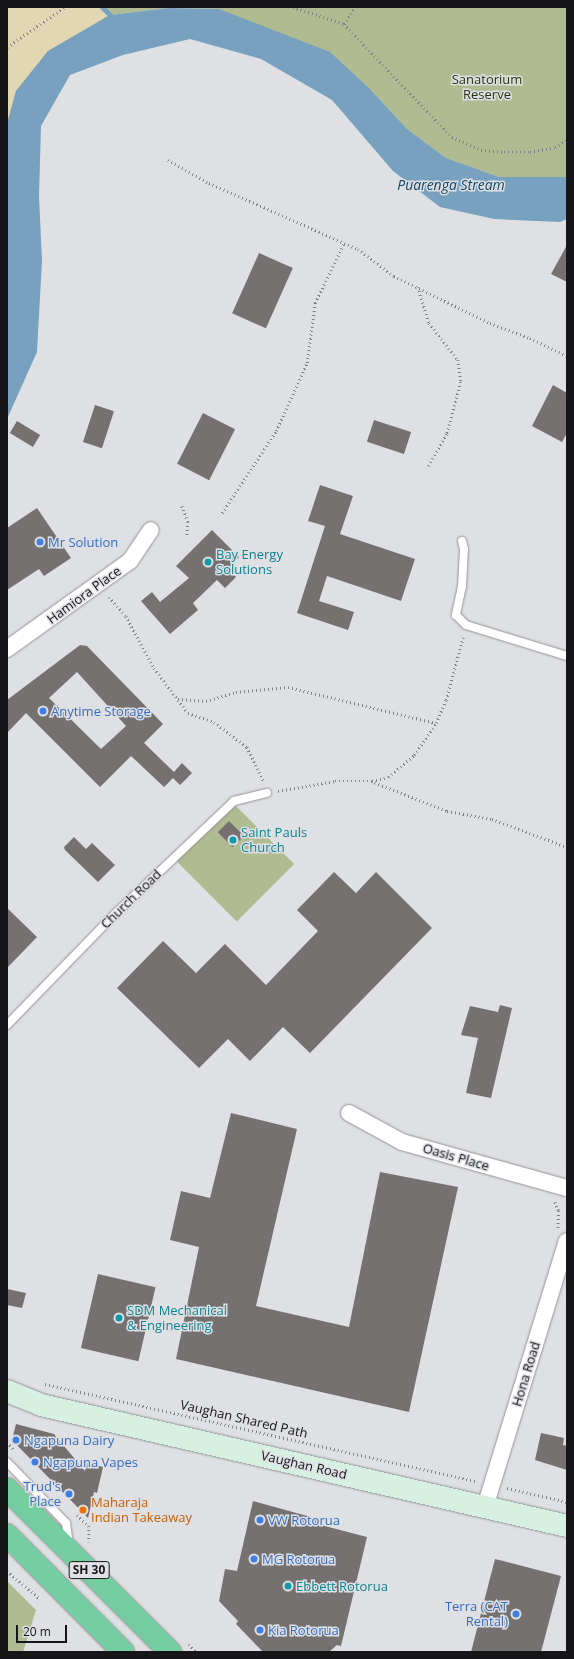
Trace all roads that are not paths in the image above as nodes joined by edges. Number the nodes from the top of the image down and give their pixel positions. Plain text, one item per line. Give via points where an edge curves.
1 (151, 530) dead end
2 (462, 541) dead end
3 (7, 649) edge
4 (567, 656) edge
5 (267, 793) road end
6 (7, 1025) edge
7 (350, 1113) dead end
8 (567, 1188) edge
9 (567, 1241) edge
10 (7, 1391) edge
11 (7, 1403) edge
12 (41, 1405) junction
13 (7, 1462) edge
14 (7, 1489) edge
15 (485, 1507) junction
16 (567, 1526) edge
17 (7, 1535) edge
18 (70, 1552) junction
19 (178, 1646) edge
20 (123, 1652) edge

1 - 3 street, Hamiora Place via 130,561
2 - 4 lane via 462,586 456,615 466,625
5 - 6 lane, Church Road via 234,801 116,914
7 - 8 street, Oasis Place via 402,1142
9 - 15 street, Hona Road
10 - 12 street, Vaughan Road
11 - 12 street, Vaughan Road
12 - 15 street, Vaughan Road
13 - 18 lane via 66,1523
14 - 18 highway, SH 30
15 - 16 street, Vaughan Road
17 - 20 highway, SH 30
18 - 19 highway, SH 30

